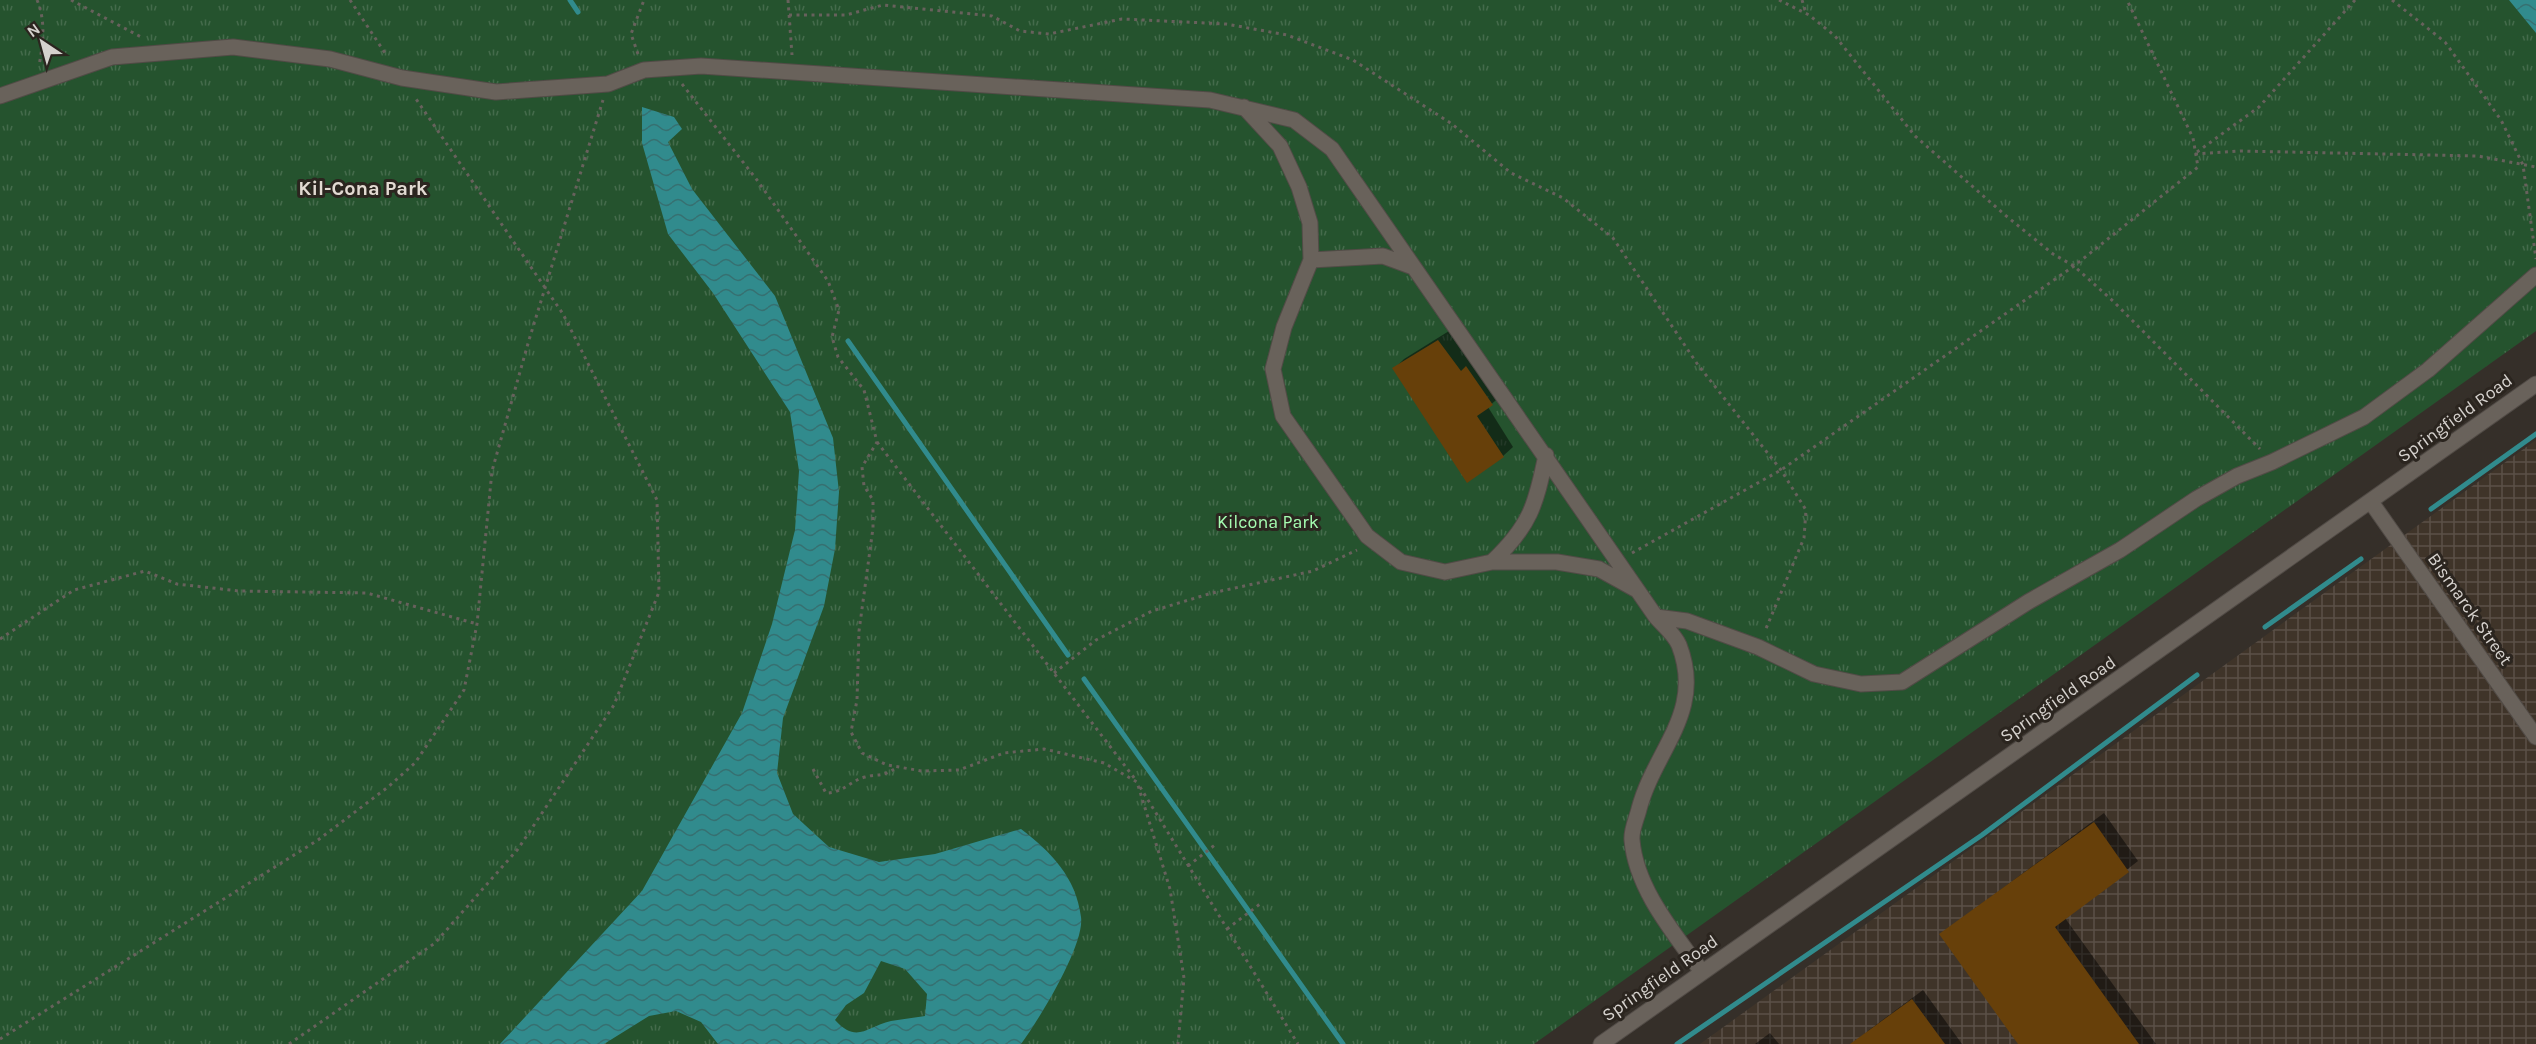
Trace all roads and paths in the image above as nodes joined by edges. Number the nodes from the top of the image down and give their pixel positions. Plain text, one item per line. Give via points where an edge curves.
1 (37, 0) edge
2 (71, 0) edge
3 (350, 0) edge
4 (644, 0) edge
5 (788, 0) edge
6 (1779, 0) edge
7 (1802, 0) edge
8 (2127, 0) edge
9 (2355, 0) edge
10 (2392, 0) edge
11 (1806, 13) junction
12 (789, 15) junction
13 (166, 50) junction
14 (670, 68) junction
15 (644, 70) junction
16 (793, 72) junction
17 (402, 78) junction
18 (34, 84) junction
19 (608, 84) junction
20 (0, 96) edge
21 (1244, 107) junction
22 (2195, 154) junction
23 (2523, 165) junction
24 (2536, 167) edge
25 (1311, 260) junction
26 (2536, 261) edge
27 (2074, 266) junction
28 (1413, 267) junction
29 (2536, 275) edge
30 (545, 288) junction
31 (2536, 384) edge
32 (877, 442) junction
33 (1546, 455) junction
34 (2272, 462) junction
35 (1781, 470) junction
36 (2371, 502) junction
37 (1375, 541) junction
38 (1617, 561) junction
39 (1492, 562) junction
40 (1637, 590) junction
41 (1656, 617) junction
42 (477, 624) junction
43 (0, 639) edge
44 (1758, 646) junction
45 (1054, 674) junction
46 (2536, 737) edge
47 (898, 767) junction
48 (813, 769) dead end
49 (1137, 782) junction
50 (1216, 844) dead end
51 (1188, 866) junction
52 (1260, 904) dead end
53 (1227, 928) junction
54 (1702, 972) junction
55 (0, 1039) edge
56 (289, 1044) edge
57 (1178, 1044) edge
58 (1298, 1044) edge
59 (1601, 1044) edge

1 - 18 path via 42,12 43,47
2 - 13 path
3 - 17 path
4 - 15 path via 632,34
5 - 12 path
6 - 11 path
7 - 11 path
8 - 22 path via 2193,138
9 - 22 path via 2259,107
10 - 23 path via 2445,42 2501,120
11 - 27 path via 1835,36 1915,136 2005,215
12 - 16 path
12 - 35 path via 846,15 883,5 992,16 1020,31 1049,34 1122,19 1226,24 1287,35 1353,60 1452,124 1511,173 1563,198 1613,238 1698,365
13 - 17 street via 233,47 330,59
13 - 18 street via 112,57
14 - 15 street
14 - 16 street via 701,66
14 - 32 path via 757,180 828,281 839,310 832,337 838,357 864,390
15 - 19 street
16 - 21 street via 1210,100
17 - 19 street via 496,92
17 - 30 path
18 - 20 street
19 - 30 path
21 - 25 street via 1280,146 1299,187 1310,223
21 - 28 street via 1294,120 1332,149
22 - 23 path via 2240,151 2478,156
22 - 27 path via 2198,166
23 - 24 path
23 - 26 path
25 - 28 street via 1383,256
25 - 37 street via 1284,327 1273,369 1283,416 1367,536
27 - 34 path
27 - 35 path
28 - 33 street
29 - 34 street via 2392,398 2364,417
30 - 42 path via 492,471
30 - 56 path via 657,500 659,592 614,705 518,849 435,943
31 - 36 street, Springfield Road
32 - 45 path
32 - 47 path via 862,467 864,486 873,500 873,528 851,732 862,753
33 - 38 street
33 - 39 street via 1529,519
34 - 44 street via 2236,476 2196,499 2120,550 2028,602 1902,682 1861,684 1814,674
35 - 38 path
35 - 44 path via 1806,510 1804,538
36 - 46 street, Bismarck Street
36 - 54 street, Springfield Road
37 - 39 street via 1401,562 1445,572
37 - 45 path via 1313,571 1212,593 1152,611 1096,640
38 - 40 street
39 - 40 street via 1557,562 1599,569
40 - 41 street
41 - 44 street via 1687,621
41 - 54 street via 1679,643 1687,681 1684,711 1643,794 1632,838 1644,885
42 - 43 path via 367,593 239,591 177,584 145,571 75,590
42 - 55 path via 464,690 415,763 388,787 318,840
45 - 49 path
47 - 48 path via 882,777 865,777 837,793 826,793
47 - 49 path via 959,770 1004,753 1044,750 1104,763
49 - 51 path
49 - 57 path via 1170,889 1184,978
50 - 51 path
51 - 53 path
52 - 53 path
53 - 58 path
54 - 59 street, Springfield Road

